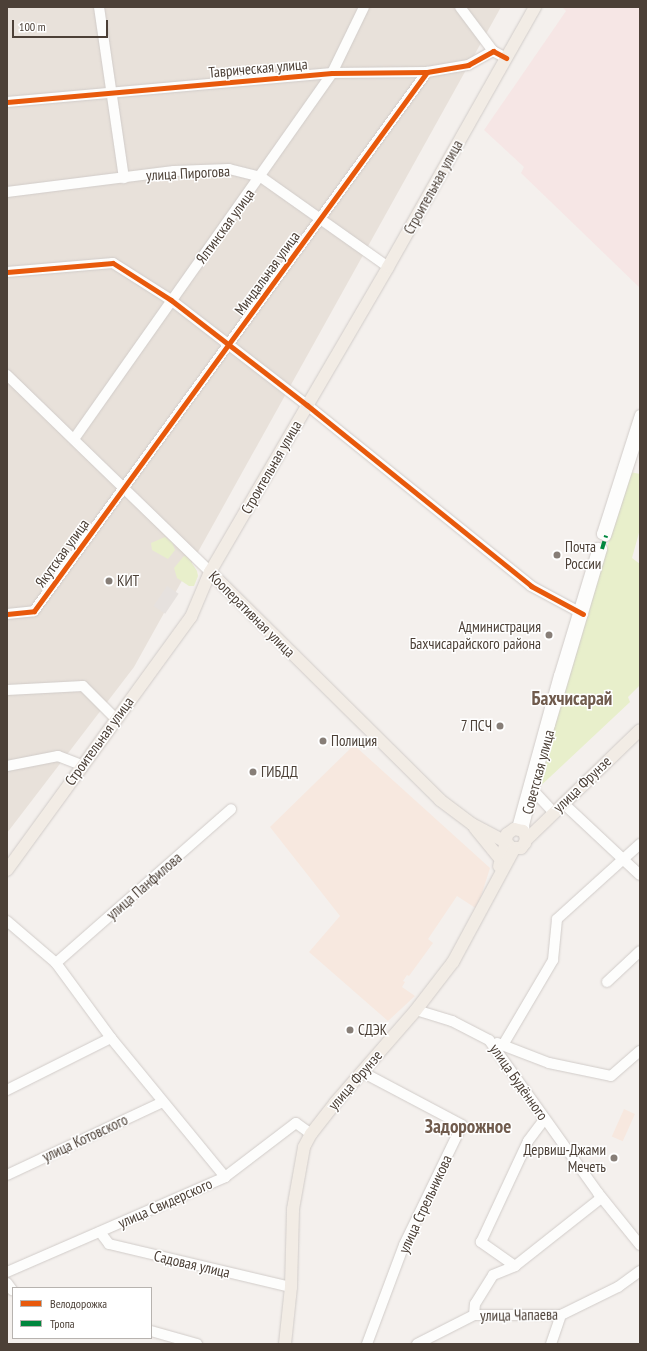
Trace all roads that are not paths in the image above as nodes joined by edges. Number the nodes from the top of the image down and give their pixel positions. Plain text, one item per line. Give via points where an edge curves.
1 (99, 7) edge
2 (364, 7) edge
3 (460, 7) edge
4 (535, 7) edge
5 (493, 51) junction
6 (506, 58) junction
7 (427, 72) junction
8 (332, 73) junction
9 (112, 94) junction
10 (7, 102) edge
11 (261, 177) junction
12 (124, 178) junction
13 (7, 192) edge
14 (322, 220) junction
15 (388, 267) junction
16 (7, 272) edge
17 (171, 300) junction
18 (229, 345) junction
19 (7, 375) edge
20 (307, 404) junction
21 (640, 415) edge
22 (640, 431) edge
23 (74, 439) junction
24 (124, 487) junction
25 (602, 549) dead end
26 (210, 572) junction
27 (580, 613) junction
28 (7, 614) edge
29 (7, 690) edge
30 (116, 718) junction
31 (640, 730) edge
32 (7, 766) edge
33 (81, 766) junction
34 (531, 788) junction
35 (563, 803) junction
36 (231, 809) dead end
37 (553, 812) junction
38 (472, 824) junction
39 (517, 836) junction
40 (640, 844) edge
41 (501, 860) junction
42 (623, 860) junction
43 (7, 870) edge
44 (640, 875) edge
45 (492, 888) junction
46 (7, 921) edge
47 (640, 951) edge
48 (56, 963) junction
49 (607, 982) dead end
50 (416, 1010) junction
51 (112, 1038) junction
52 (489, 1040) junction
53 (503, 1045) junction
54 (640, 1051) edge
55 (362, 1072) junction
56 (7, 1090) edge
57 (163, 1102) junction
58 (544, 1120) junction
59 (311, 1134) junction
60 (7, 1175) edge
61 (225, 1177) junction
62 (601, 1198) junction
63 (100, 1232) junction
64 (640, 1244) edge
65 (515, 1266) junction
66 (640, 1271) edge
67 (8, 1273) edge
68 (291, 1288) junction
69 (474, 1315) junction
70 (561, 1316) junction
71 (152, 1331) edge
72 (198, 1344) edge
73 (285, 1344) edge
74 (367, 1344) edge
75 (417, 1344) edge
76 (551, 1344) edge

1 - 9 street
2 - 8 street, Ялтинская улица
3 - 5 street
4 - 6 main road, Строительная улица
5 - 6 street
5 - 7 street, Таврическая улица via 468,65
6 - 15 main road, Строительная улица
7 - 8 street, Таврическая улица
7 - 14 street, Миндальная улица
8 - 9 street, Таврическая улица
8 - 11 street, Ялтинская улица
9 - 10 street, Таврическая улица
9 - 12 street
11 - 12 street, улица Пирогова via 229,169 174,171
11 - 14 street, улица Пирогова
11 - 17 street, Ялтинская улица
12 - 13 street, улица Пирогова
14 - 15 street, улица Пирогова
14 - 18 street, Миндальная улица
15 - 20 main road, Строительная улица
16 - 17 street via 113,263
17 - 18 street
17 - 23 street, Ялтинская улица
18 - 20 street
18 - 24 street, Миндальная улица
19 - 23 street, Кооперативная улица
20 - 26 main road, Строительная улица
20 - 27 street via 531,586
21 - 22 street via 602,534 606,536
23 - 24 street, Кооперативная улица
24 - 26 street, Кооперативная улица
24 - 28 street, Якутская улица via 34,611
25 - 27 street, Советская улица via 598,548
26 - 30 main road, Строительная улица via 191,617
26 - 38 main road, Кооперативная улица via 440,800
27 - 34 street, Советская улица
29 - 30 street via 82,686
30 - 33 main road, Строительная улица
31 - 35 main road, улица Фрунзе
32 - 33 street via 58,756
33 - 43 main road, Строительная улица
34 - 37 street
34 - 39 street, Советская улица via 524,825
35 - 37 main road, улица Фрунзе
35 - 42 street
36 - 48 street, улица Панфилова
37 - 39 main road, улица Фрунзе
38 - 39 main road, Кооперативная улица
38 - 41 main road
39 - 41 main road
39 - 45 main road, улица Фрунзе
40 - 42 street
41 - 45 main road
42 - 44 street
42 - 53 street via 557,919 553,960
45 - 50 main road, улица Фрунзе via 453,962
46 - 48 street
47 - 49 street
48 - 51 street
50 - 52 street, улица Будённого via 452,1021
50 - 55 main road, улица Фрунзе
51 - 56 street
51 - 57 street
52 - 53 street
52 - 58 street, улица Будённого
53 - 54 street via 550,1063 611,1076
55 - 59 main road, улица Фрунзе
55 - 74 street, улица Стрельникова via 462,1125 404,1245
57 - 60 street, улица Котовского
57 - 61 street
58 - 62 street, улица Будённого
58 - 65 street via 528,1141 481,1242
59 - 61 street, улица Свидерского via 296,1123
59 - 68 main road, улица Фрунзе via 299,1167 293,1209
61 - 63 street, улица Свидерского
62 - 64 street, улица Будённого
62 - 65 street
63 - 67 street, улица Свидерского
63 - 68 street, Садовая улица via 109,1244
65 - 69 street via 493,1275 475,1304
66 - 70 street, улица Чапаева via 618,1287
68 - 73 main road, улица Фрунзе
69 - 70 street, улица Чапаева
69 - 75 street, улица Чапаева
70 - 76 street
71 - 72 street

